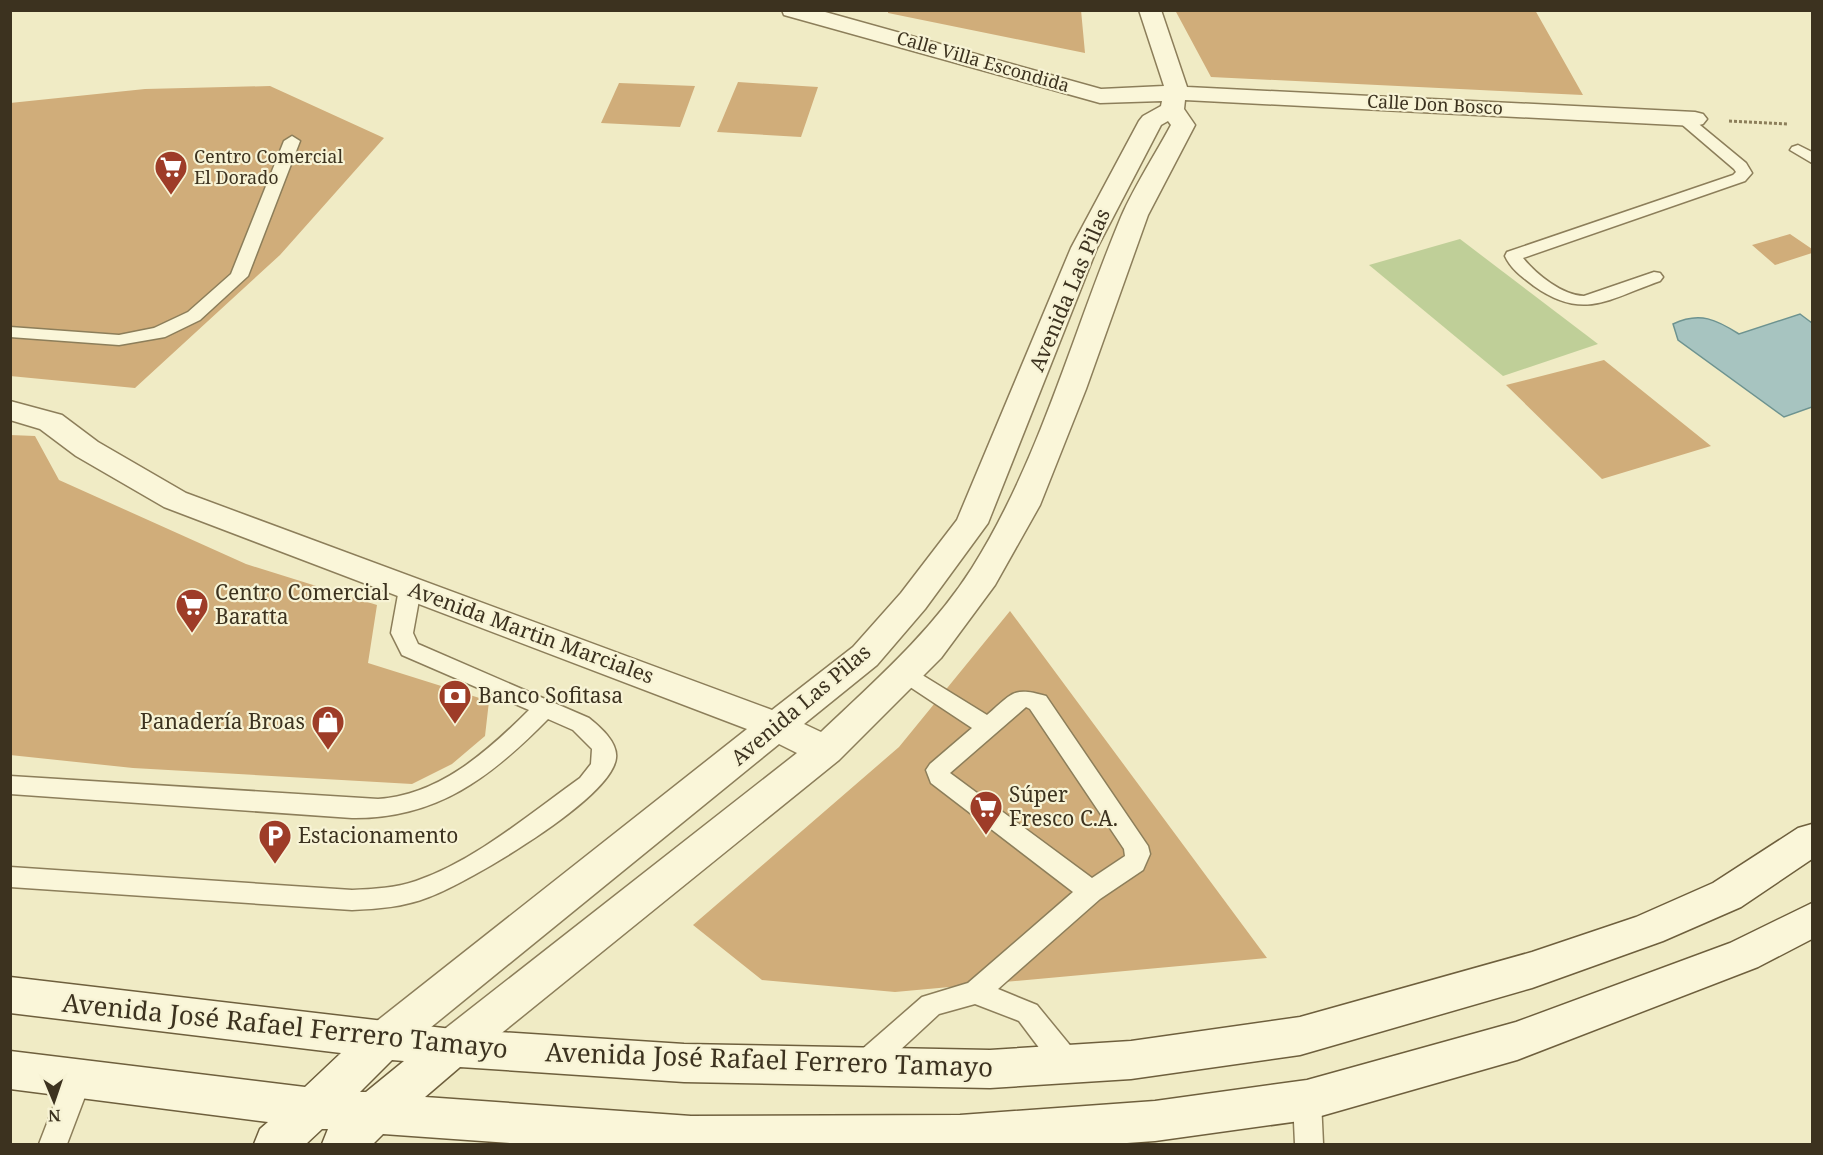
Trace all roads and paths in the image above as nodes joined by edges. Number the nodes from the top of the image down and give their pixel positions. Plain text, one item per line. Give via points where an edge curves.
1 (792, 10) edge
2 (1150, 10) edge
3 (1174, 101) junction
4 (1689, 119) junction
5 (1789, 124) dead end
6 (292, 141) dead end
7 (1798, 150) dead end
8 (1812, 158) edge
9 (1654, 277) dead end
10 (10, 332) edge
11 (10, 410) edge
12 (410, 589) junction
13 (906, 673) junction
14 (545, 708) junction
15 (778, 726) junction
16 (988, 727) junction
17 (826, 750) junction
18 (10, 785) edge
19 (1812, 839) edge
20 (10, 877) edge
21 (1091, 892) junction
22 (1812, 920) edge
23 (976, 993) junction
24 (10, 995) edge
25 (383, 1041) junction
26 (452, 1048) junction
27 (1068, 1064) junction
28 (862, 1068) junction
29 (10, 1070) edge
30 (78, 1078) junction
31 (1307, 1100) junction
32 (311, 1108) junction
33 (373, 1113) junction
34 (834, 1140) edge
35 (53, 1144) edge
36 (276, 1144) edge
37 (344, 1144) edge
38 (1309, 1144) edge

1 - 3 street, Calle Villa Escondida via 1100,96
2 - 3 street, Avenida Las Pilas via 1176,83
3 - 4 street, Calle Don Bosco
3 - 13 street, Avenida Las Pilas via 1183,125 1135,215 1024,505 983,577 930,650
3 - 15 street, Avenida Las Pilas via 1151,121 1084,248 972,523 865,656
4 - 5 path
4 - 9 lane via 1740,166 1744,173 1739,178 1513,256 1519,266 1565,298 1577,301
6 - 10 lane via 238,276 194,316 159,333 119,340
7 - 8 lane
11 - 12 street, Avenida Martin Marciales via 51,422 87,449 175,500
12 - 14 lane via 402,633 410,649
12 - 15 street, Avenida Martin Marciales
13 - 16 lane
13 - 17 street, Avenida Las Pilas
14 - 18 lane via 496,757 466,779 434,796 392,808 352,809
14 - 20 lane via 580,724 601,740 606,757 603,770 523,831 421,890 351,900
15 - 17 street, Avenida Martin Marciales
15 - 25 street, Avenida Las Pilas
16 - 21 lane via 938,770 939,777
16 - 21 lane via 1022,698 1038,702 1136,846 1134,863
17 - 26 street, Avenida Las Pilas
19 - 27 street, Avenida José Rafael Ferrero Tamayo via 1727,895 1649,929 1532,970 1300,1036 1131,1060
21 - 23 lane
22 - 31 street via 1744,955 1517,1041
23 - 27 lane via 1028,1013
23 - 28 lane via 931,1005
24 - 25 street, Avenida José Rafael Ferrero Tamayo
25 - 26 street, Avenida José Rafael Ferrero Tamayo
25 - 32 street, Avenida Las Pilas
26 - 28 street, Avenida José Rafael Ferrero Tamayo via 684,1063
26 - 33 street, Avenida Las Pilas
27 - 28 street, Avenida José Rafael Ferrero Tamayo via 990,1069
29 - 30 street
30 - 32 street
30 - 35 lane
31 - 34 street via 1155,1121 960,1136
31 - 38 lane
32 - 33 street
32 - 36 street, Avenida Las Pilas
33 - 34 street via 691,1137
33 - 37 street, Avenida Las Pilas

